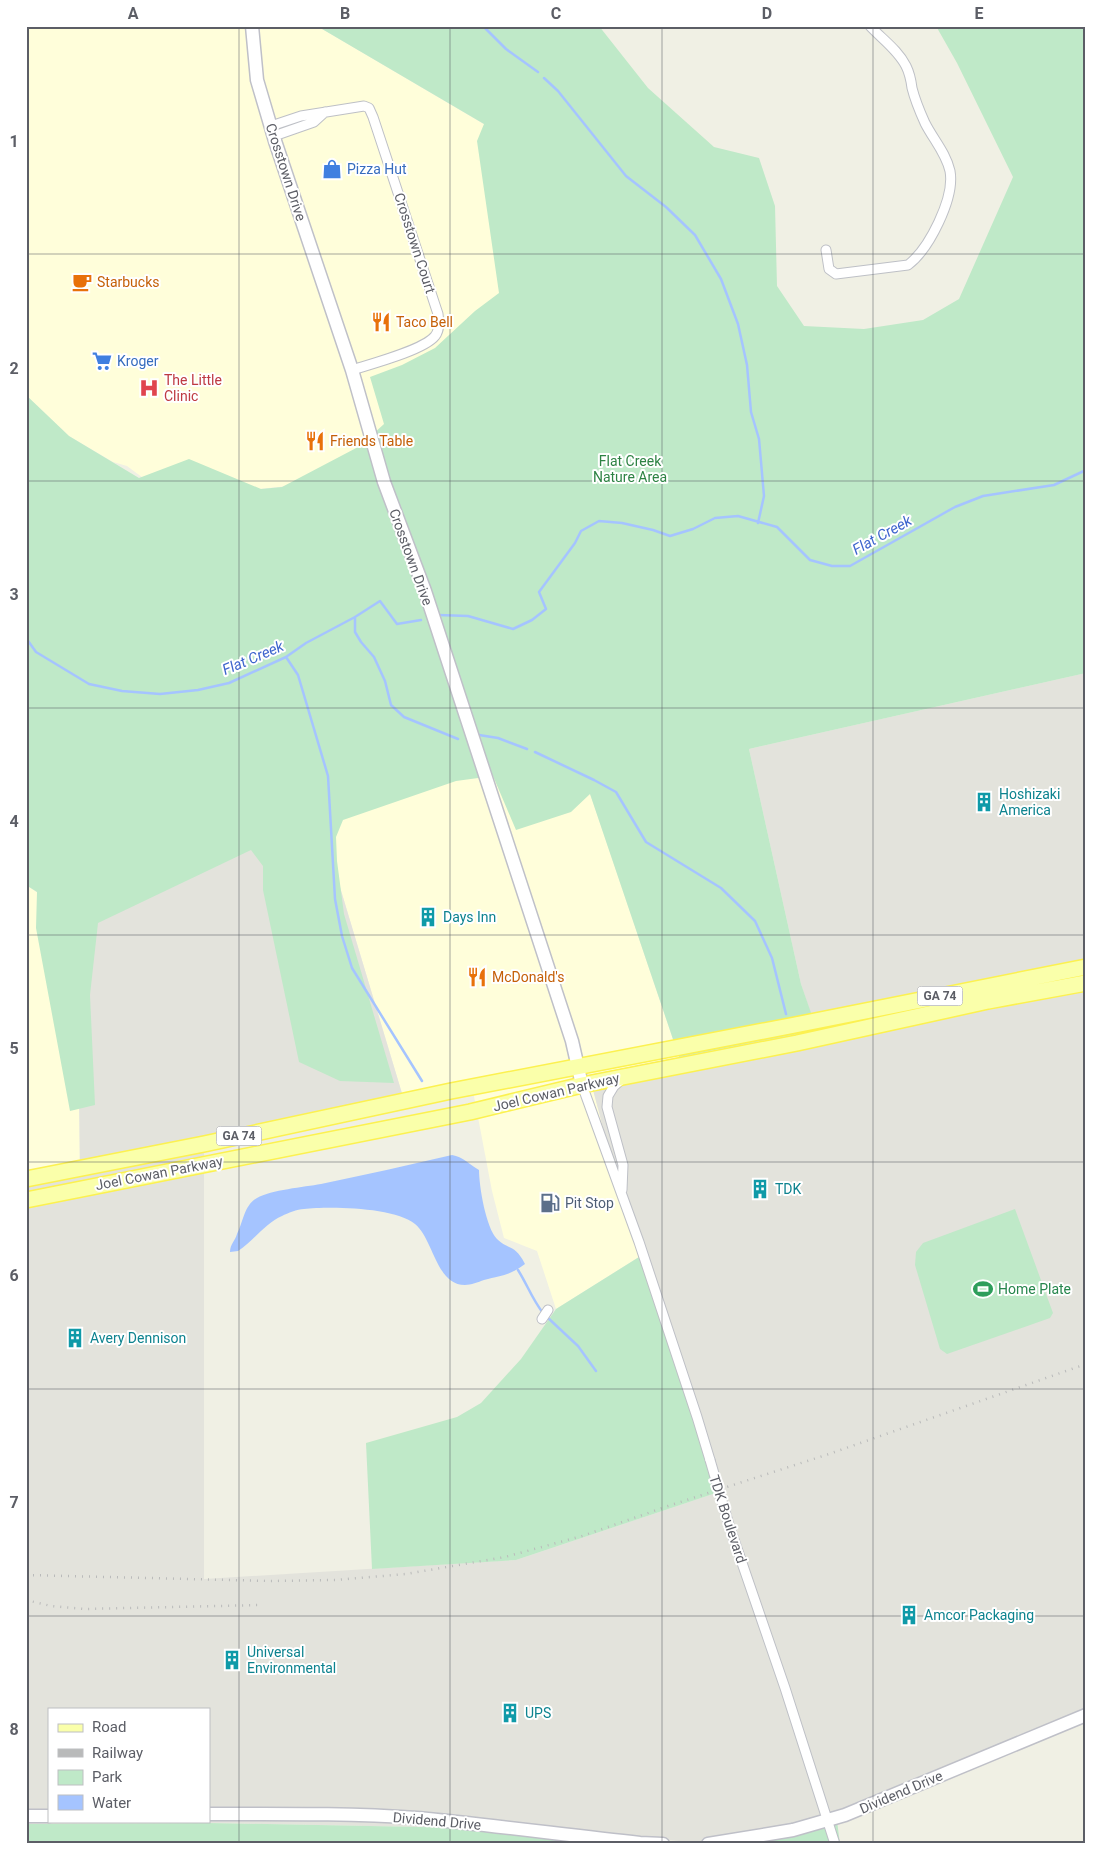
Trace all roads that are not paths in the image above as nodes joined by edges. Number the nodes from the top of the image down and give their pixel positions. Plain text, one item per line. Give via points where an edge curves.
1 (252, 26) edge
2 (870, 26) edge
3 (272, 131) junction
4 (826, 250) dead end
5 (352, 370) junction
6 (1086, 967) edge
7 (1086, 983) edge
8 (578, 1067) junction
9 (625, 1077) junction
10 (582, 1085) junction
11 (26, 1178) edge
12 (622, 1195) junction
13 (26, 1200) edge
14 (548, 1310) dead end
15 (542, 1319) dead end
16 (1086, 1715) edge
17 (210, 1814) edge
18 (26, 1816) edge
19 (48, 1816) edge
20 (827, 1820) junction
21 (664, 1844) edge
22 (708, 1844) edge
23 (835, 1844) edge

1 - 3 street, Crosstown Drive via 257,80
2 - 4 street via 907,68 926,124 950,169 950,190 947,205 930,238 908,265 836,274 829,269
3 - 5 street, Crosstown Drive
3 - 5 street, Crosstown Court via 301,116 364,106 369,108 374,118 439,324 436,335 424,345
5 - 8 street, Crosstown Drive via 384,482 425,591
6 - 8 main road, Joel Cowan Parkway / GA 74
7 - 9 main road, Joel Cowan Parkway / GA 74
8 - 10 street, Crosstown Drive
8 - 11 main road, Joel Cowan Parkway / GA 74
9 - 10 main road, Joel Cowan Parkway / GA 74
9 - 12 street, TDK Boulevard via 608,1096 607,1107 623,1165
10 - 12 street, TDK Boulevard
10 - 13 main road, Joel Cowan Parkway / GA 74 via 470,1112
12 - 20 street, TDK Boulevard, bridge
14 - 15 street
16 - 20 street, Dividend Drive
17 - 21 street, Dividend Drive via 416,1818
18 - 19 street
20 - 22 street, Dividend Drive via 793,1830
20 - 23 street, TDK Boulevard

